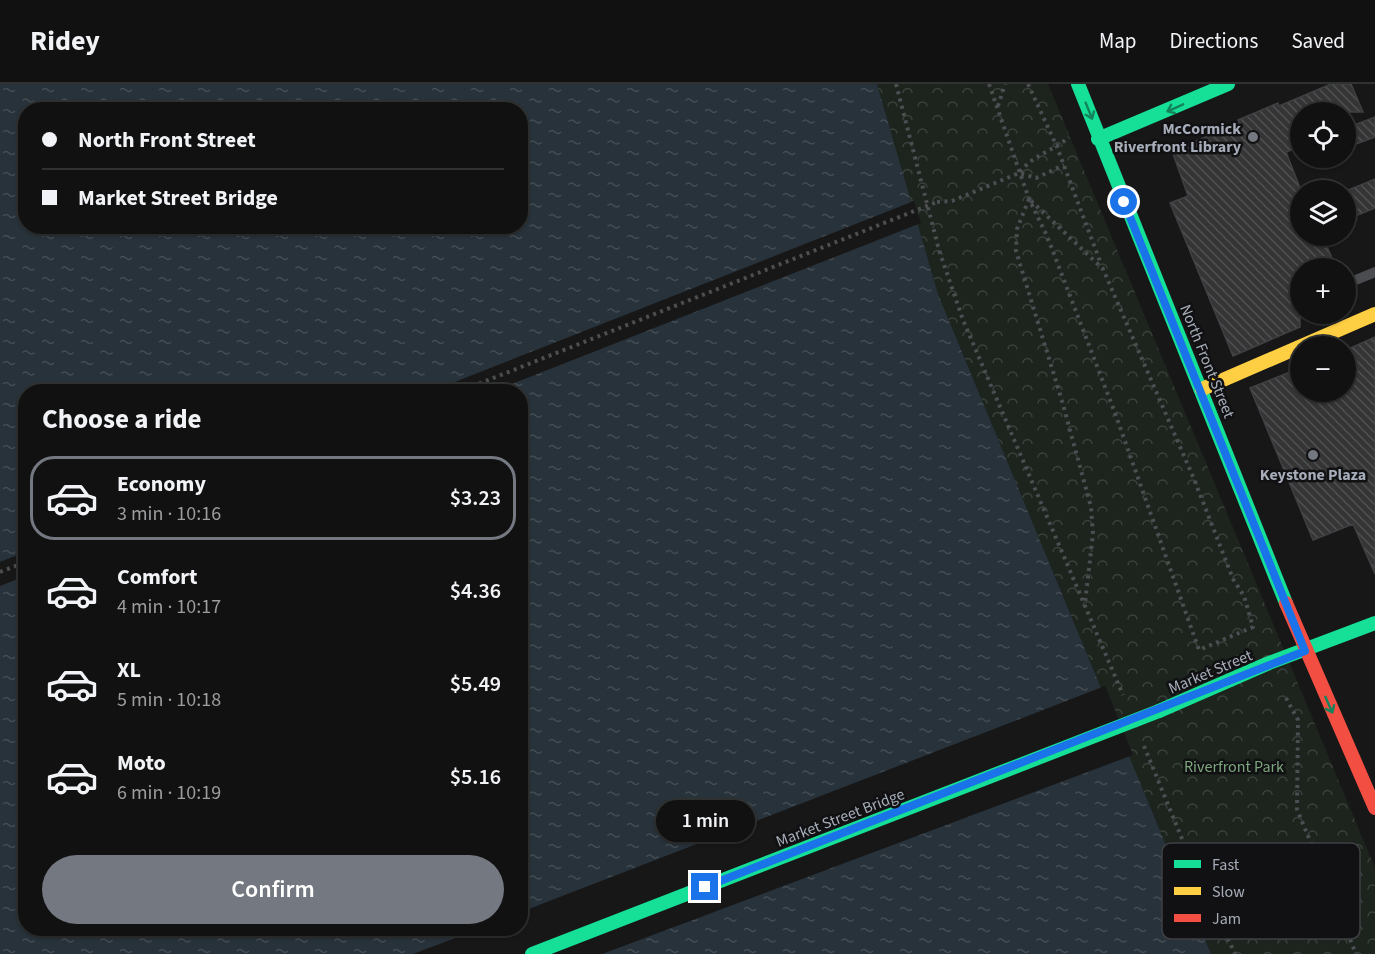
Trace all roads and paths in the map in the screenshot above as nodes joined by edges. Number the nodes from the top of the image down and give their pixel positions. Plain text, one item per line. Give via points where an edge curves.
1 (896, 84) edge
2 (989, 84) edge
3 (1005, 84) edge
4 (1028, 84) edge
5 (1078, 84) edge
6 (1228, 84) edge
7 (998, 107) junction
8 (1069, 137) dead end
9 (1098, 139) junction
10 (1057, 147) junction
11 (1064, 165) junction
12 (1019, 173) junction
13 (1029, 198) junction
14 (1103, 269) junction
15 (1375, 272) edge
16 (1356, 280) edge
17 (1375, 314) edge
18 (478, 384) edge
19 (1202, 389) junction
20 (18, 565) edge
21 (0, 572) edge
22 (1085, 604) junction
23 (1375, 623) edge
24 (1305, 651) junction
25 (1286, 698) dead end
26 (1125, 700) dead end
27 (1159, 711) joint
28 (1143, 743) dead end
29 (1375, 808) edge
30 (1184, 843) edge
31 (1311, 843) edge
32 (1228, 939) edge
33 (1350, 939) edge
34 (532, 954) edge
35 (1235, 954) edge
36 (1356, 954) edge

1 - 22 path via 939,250 963,320
2 - 7 path
3 - 7 path
4 - 10 path
5 -> 9 main road, North Front Street
6 -> 9 main road
7 - 12 path
8 - 10 path
9 - 19 main road, North Front Street
10 - 11 path
10 - 12 path via 1030,158
11 - 12 path via 1036,178
11 - 14 path
12 - 13 path
12 - 18 path, bridge
13 - 14 path
13 - 14 path via 1111,403 1199,650 1253,627 1244,596 1233,579
13 - 22 path via 1017,229 1016,251 1090,507 1093,534
15 - 16 lane
17 - 19 main road via 1351,319
19 - 24 main road, North Front Street
20 - 21 path
22 - 26 path
23 - 24 main road, Market Street
24 - 27 main road, Market Street
24 -> 29 main road, North Front Street
25 - 31 path via 1298,720 1297,809
27 - 34 main road, Market Street Bridge, bridge
28 - 30 path
32 - 35 path
33 - 36 path

